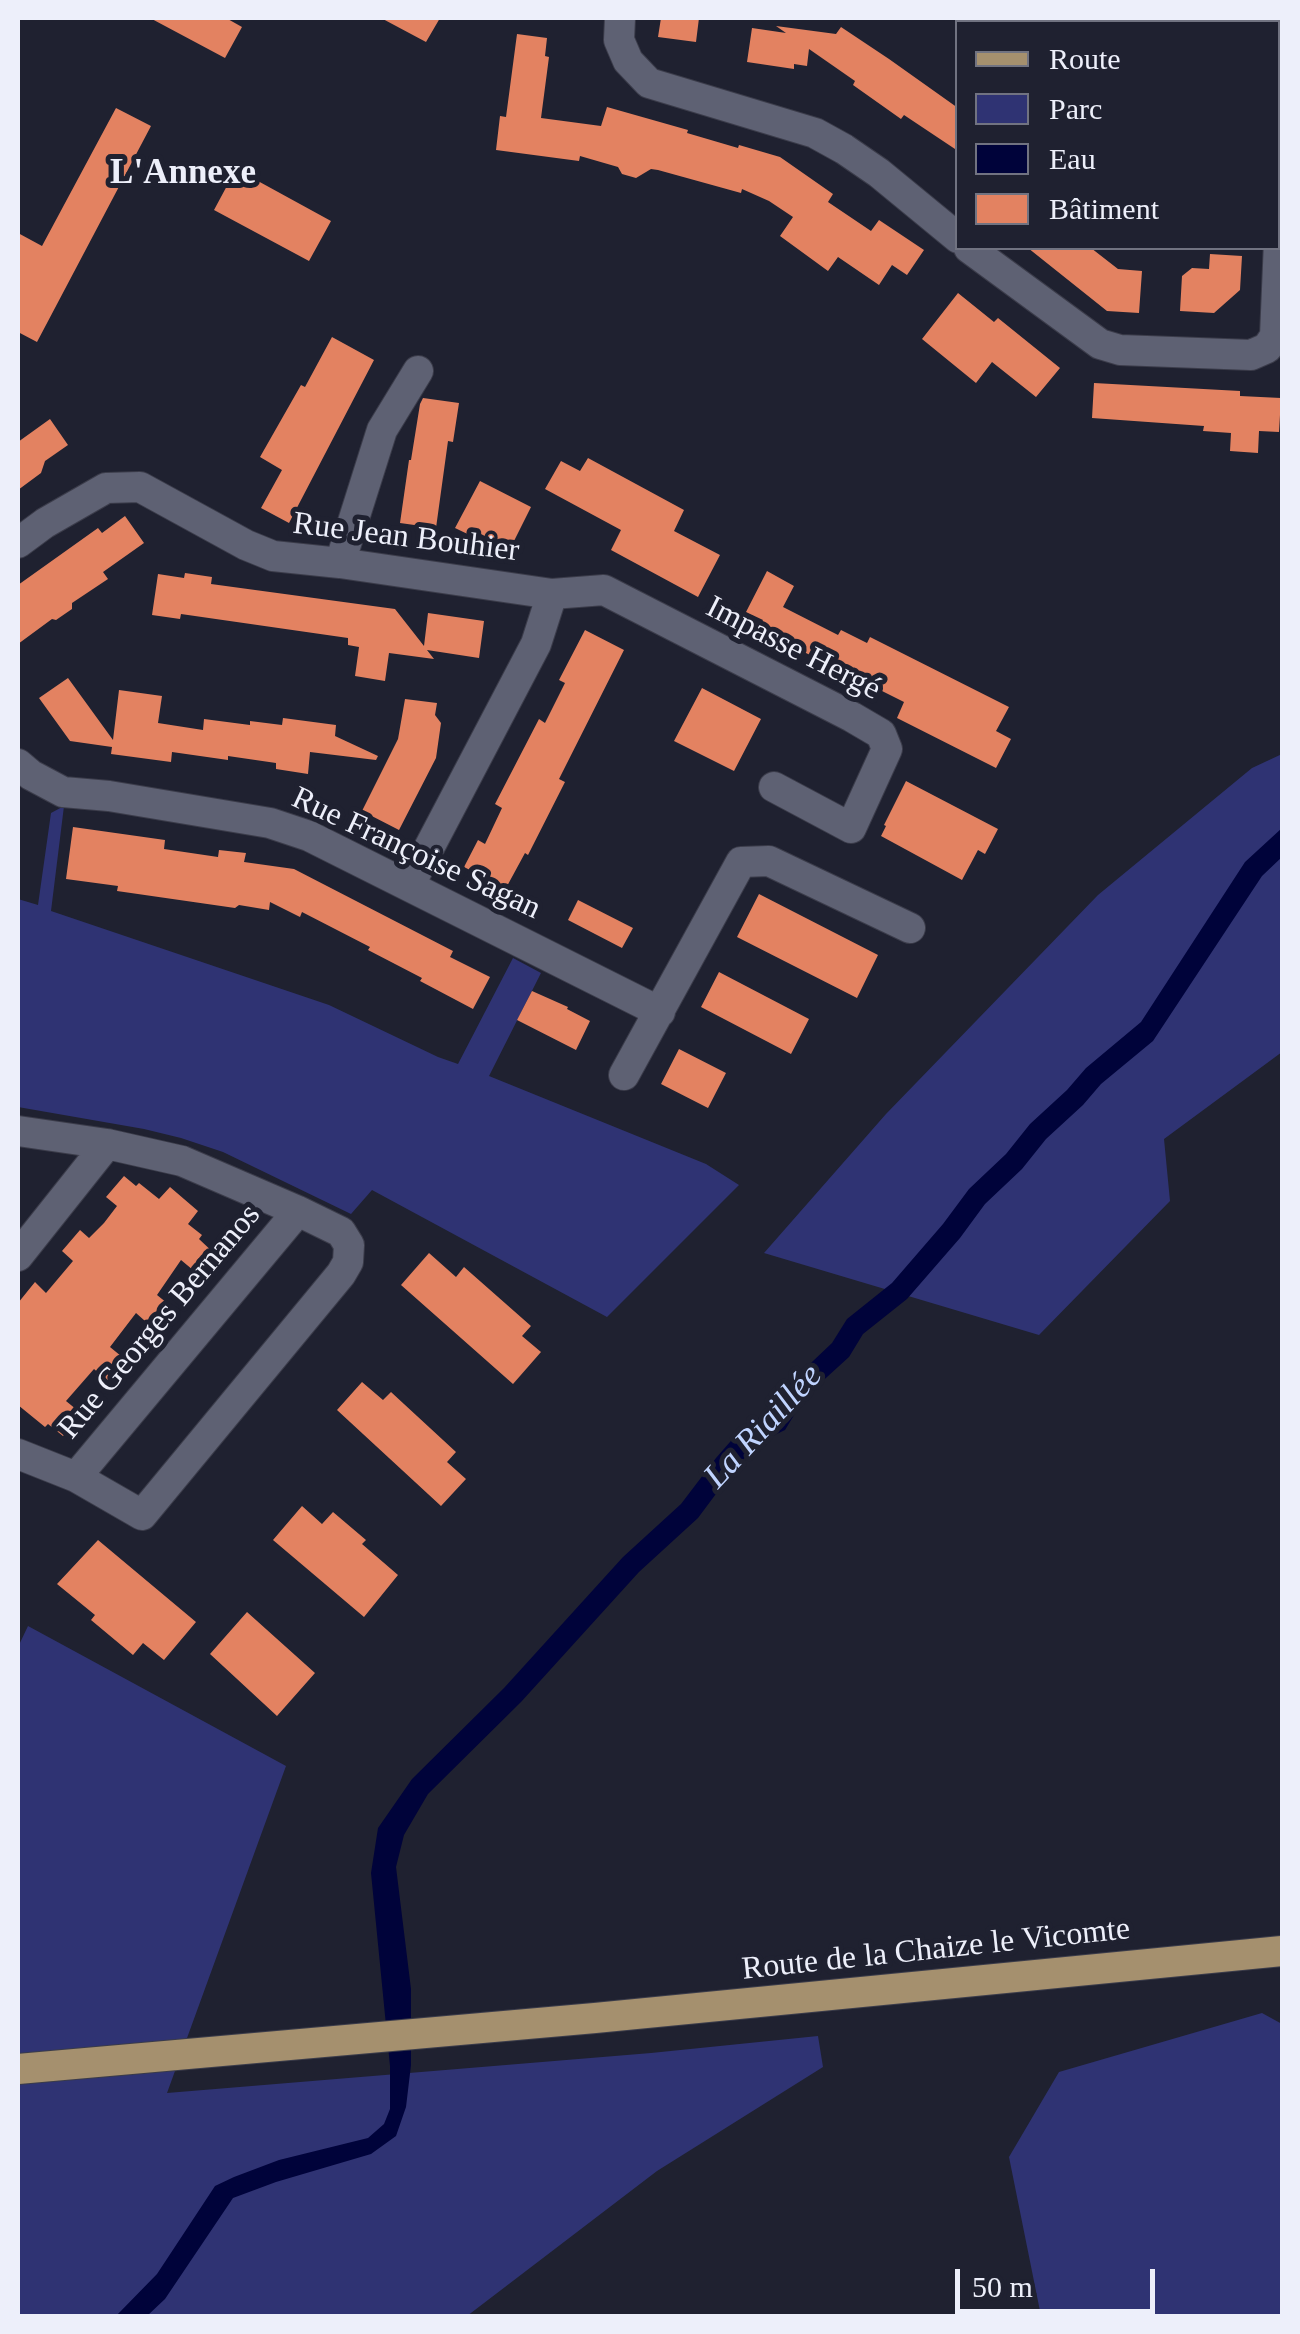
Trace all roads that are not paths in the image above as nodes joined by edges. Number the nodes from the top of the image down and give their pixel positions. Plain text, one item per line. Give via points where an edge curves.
1 (620, 18) edge
2 (1282, 170) edge
3 (1280, 217) edge
4 (955, 236) edge
5 (972, 250) edge
6 (1279, 250) edge
7 (418, 371) dead end
8 (18, 543) edge
9 (340, 563) junction
10 (552, 594) junction
11 (18, 764) edge
12 (774, 787) dead end
13 (409, 886) junction
14 (910, 928) dead end
15 (660, 1012) junction
16 (624, 1076) dead end
17 (18, 1131) edge
18 (107, 1144) junction
19 (298, 1211) junction
20 (18, 1256) edge
21 (18, 1454) edge
22 (76, 1478) junction
23 (1282, 1952) edge
24 (18, 2068) edge

1 - 4 street via 619,40 628,61 649,83 816,133 879,173
2 - 3 street
5 - 6 street via 1100,344 1250,355 1275,336
7 - 9 street via 382,430
8 - 9 street, Rue Jean Bouhier via 106,488 140,487 273,556
9 - 10 street, Rue Jean Bouhier
10 - 12 street, Impasse Hergé via 604,590 881,734 887,749 852,828
10 - 13 street, Rue Jean Bouhier via 536,644
11 - 13 street, Rue Françoise Sagan via 63,792 270,823
13 - 15 street, Rue Françoise Sagan
14 - 15 street via 769,861 740,862
15 - 16 street
17 - 18 street
18 - 19 street via 182,1160
18 - 20 street
19 - 22 street, Rue Georges Bernanos
19 - 22 street via 342,1232 349,1245 342,1274 142,1515
21 - 22 street
23 - 24 main road, Route de la Chaize le Vicomte

